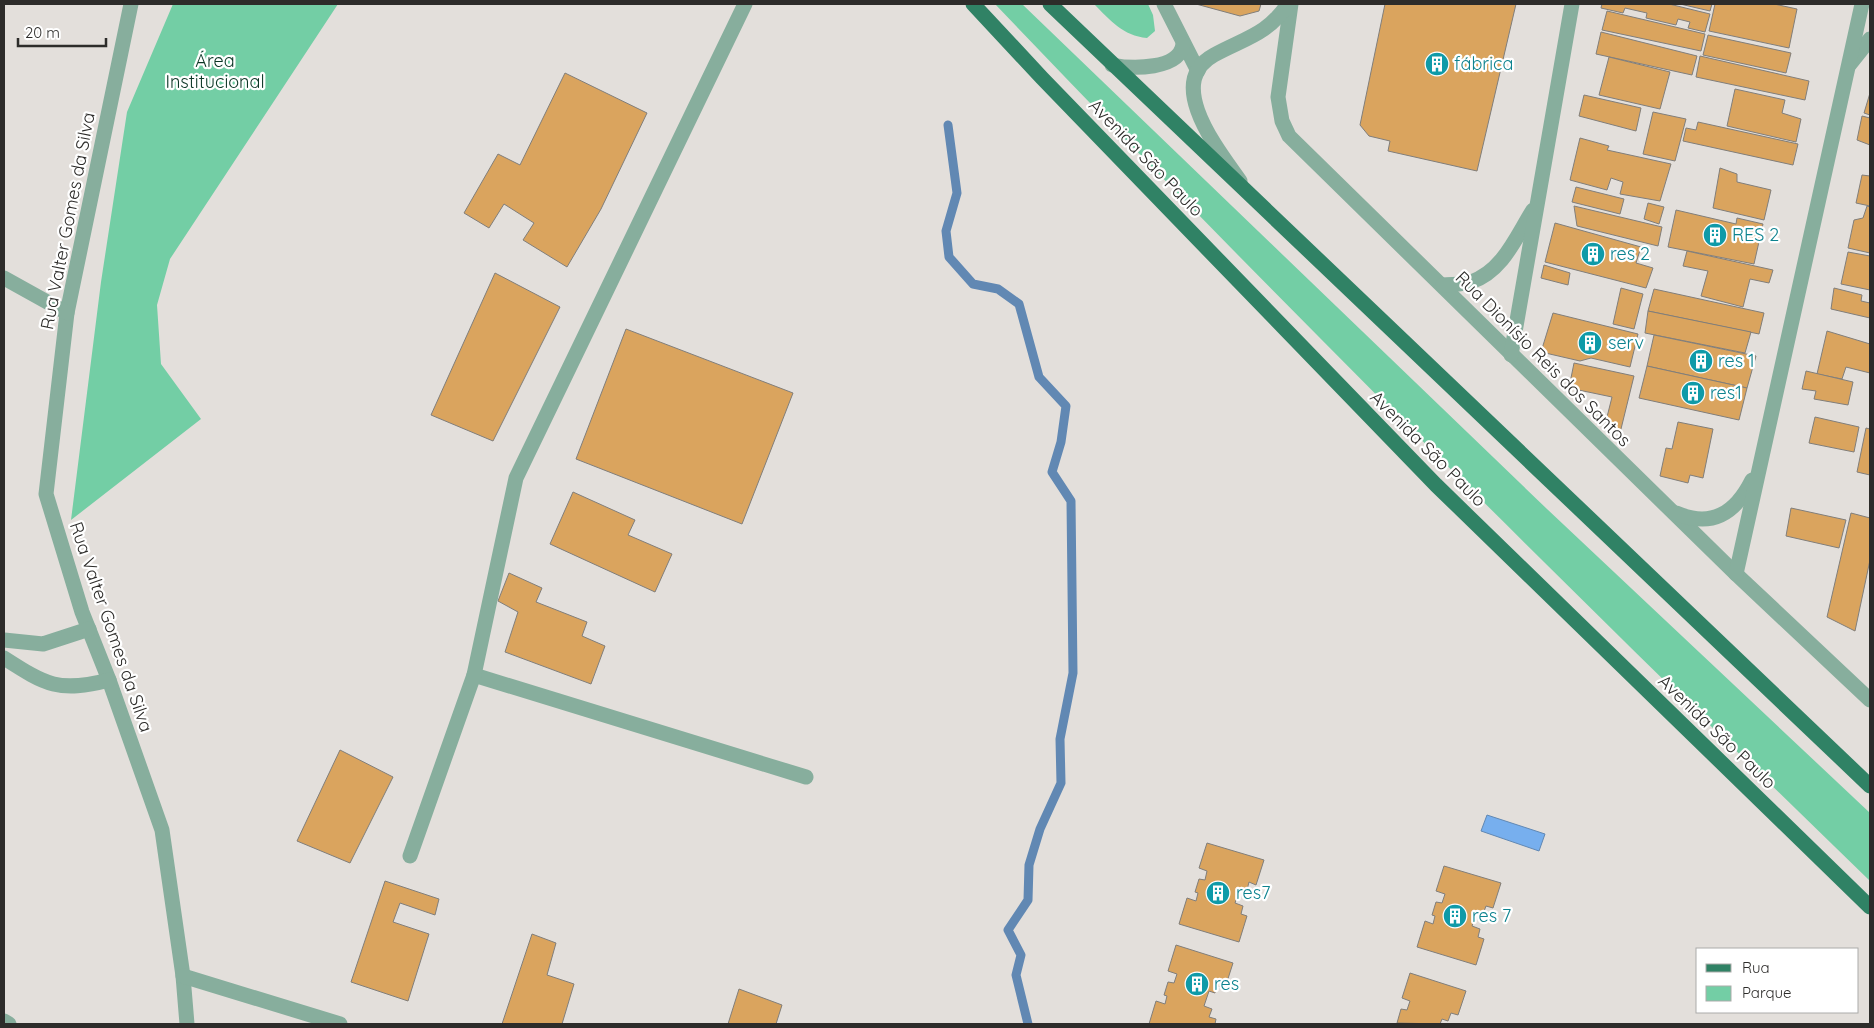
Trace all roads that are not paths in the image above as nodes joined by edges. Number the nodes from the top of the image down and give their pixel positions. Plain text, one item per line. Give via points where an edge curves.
1 (131, 4) edge
2 (745, 4) edge
3 (973, 4) edge
4 (1050, 4) edge
5 (1164, 4) edge
6 (1290, 4) edge
7 (1572, 4) edge
8 (1862, 4) edge
9 (1870, 39) edge
10 (1184, 44) junction
11 (1112, 65) junction
12 (1847, 69) junction
13 (1198, 71) junction
14 (1247, 190) junction
15 (1537, 202) junction
16 (4, 278) edge
17 (1443, 285) junction
18 (67, 313) junction
19 (1511, 355) junction
20 (1759, 466) junction
21 (1670, 510) junction
22 (1736, 574) junction
23 (89, 629) junction
24 (4, 640) edge
25 (4, 658) edge
26 (474, 675) junction
27 (110, 680) junction
28 (1870, 700) edge
29 (806, 777) dead end
30 (1870, 786) edge
31 (410, 856) dead end
32 (1870, 907) edge
33 (183, 976) junction
34 (4, 1021) edge
35 (186, 1023) edge
36 (9, 1024) edge
37 (340, 1024) edge

1 - 18 street, Rua Valter Gomes da Silva
2 - 26 street via 516,478
3 - 32 main road, Avenida São Paulo via 1436,485
4 - 11 main road
5 - 10 street
6 - 13 street via 1263,31 1212,56
6 - 17 street, Rua Dionísio Reis dos Santos via 1278,96 1282,121 1289,136
7 - 15 street
8 - 12 street
9 - 12 street
10 - 11 street via 1182,52 1174,60 1139,68
10 - 13 street
11 - 14 main road
12 - 20 street
13 - 14 street via 1194,87 1203,127
14 - 30 main road
15 - 17 street via 1503,259 1491,272 1470,282
15 - 19 street
16 - 18 street
17 - 19 street, Rua Dionísio Reis dos Santos
18 - 23 street, Rua Valter Gomes da Silva via 46,494
19 - 21 street, Rua Dionísio Reis dos Santos
20 - 21 street via 1745,494 1712,520 1692,519
20 - 22 street
21 - 22 street, Rua Dionísio Reis dos Santos
22 - 28 street, Rua Dionísio Reis dos Santos
23 - 24 street via 43,644
23 - 27 street, Rua Valter Gomes da Silva
25 - 27 street via 36,678 65,688
26 - 29 street
26 - 31 street
27 - 33 street, Rua Valter Gomes da Silva via 162,830
33 - 35 street, Rua Valter Gomes da Silva
33 - 37 street
34 - 36 street

